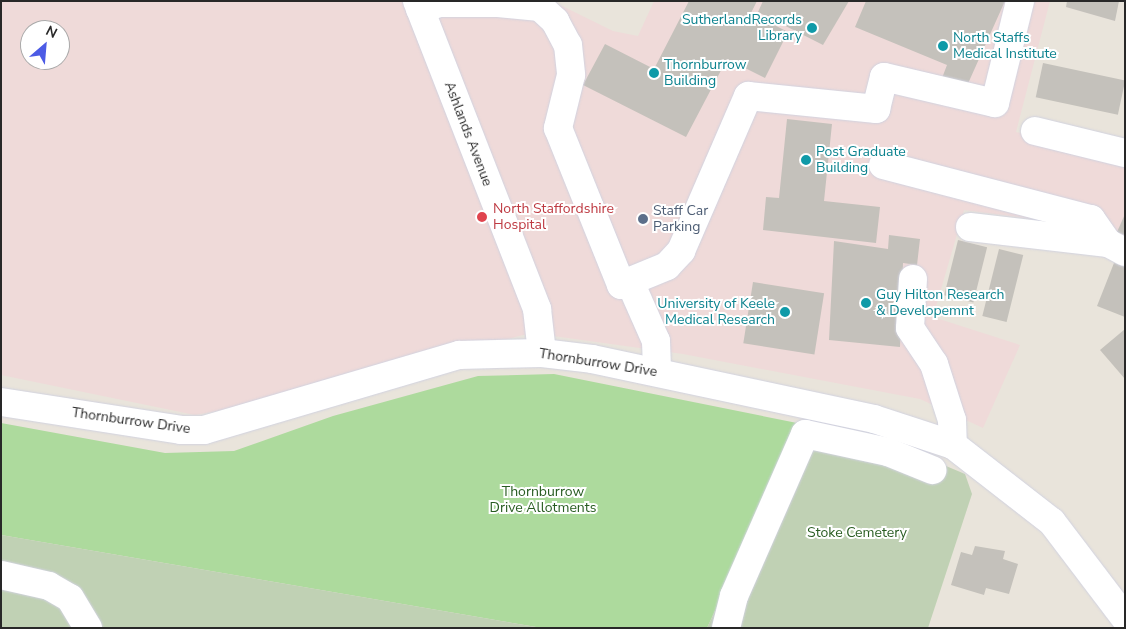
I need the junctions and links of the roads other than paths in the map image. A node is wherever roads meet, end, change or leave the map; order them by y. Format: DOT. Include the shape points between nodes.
graph roads {
  1 [pos="1020,1"];
  2 [pos="418,5"];
  3 [pos="1035,131"];
  4 [pos="1125,153"];
  5 [pos="883,165"];
  6 [pos="970,227"];
  7 [pos="1117,248"];
  8 [pos="914,279"];
  9 [pos="630,282"];
  10 [pos="542,353"];
  11 [pos="657,372"];
  12 [pos="1,402"];
  13 [pos="953,445"];
  14 [pos="932,470"];
  15 [pos="1,575"];
  16 [pos="1125,618"];
  17 [pos="88,628"];
  18 [pos="726,628"];
  1 -- 9 [label="street" via="995,103 884,76 876,109 748,96 681,251 667,266"];
  2 -- 9 [label="street" via="498,3 540,7 555,21 568,45 571,75 558,128 621,285"];
  2 -- 10 [label="street, Ashlands Avenue" via="537,310"];
  3 -- 4 [label="street"];
  5 -- 7 [label="street" via="1091,219"];
  6 -- 7 [label="street"];
  8 -- 13 [label="street" via="910,328 934,364 952,420"];
  9 -- 11 [label="street" via="656,341"];
  10 -- 11 [label="street, Thornburrow Drive"];
  10 -- 12 [label="street, Thornburrow Drive" via="459,355 204,430 181,430"];
  11 -- 13 [label="street, Thornburrow Drive" via="874,419"];
  13 -- 16 [label="street, Thornburrow Drive" via="1052,522"];
  14 -- 18 [label="street" via="888,452 805,434 734,596"];
  15 -- 17 [label="street" via="49,586 70,598"];
}
